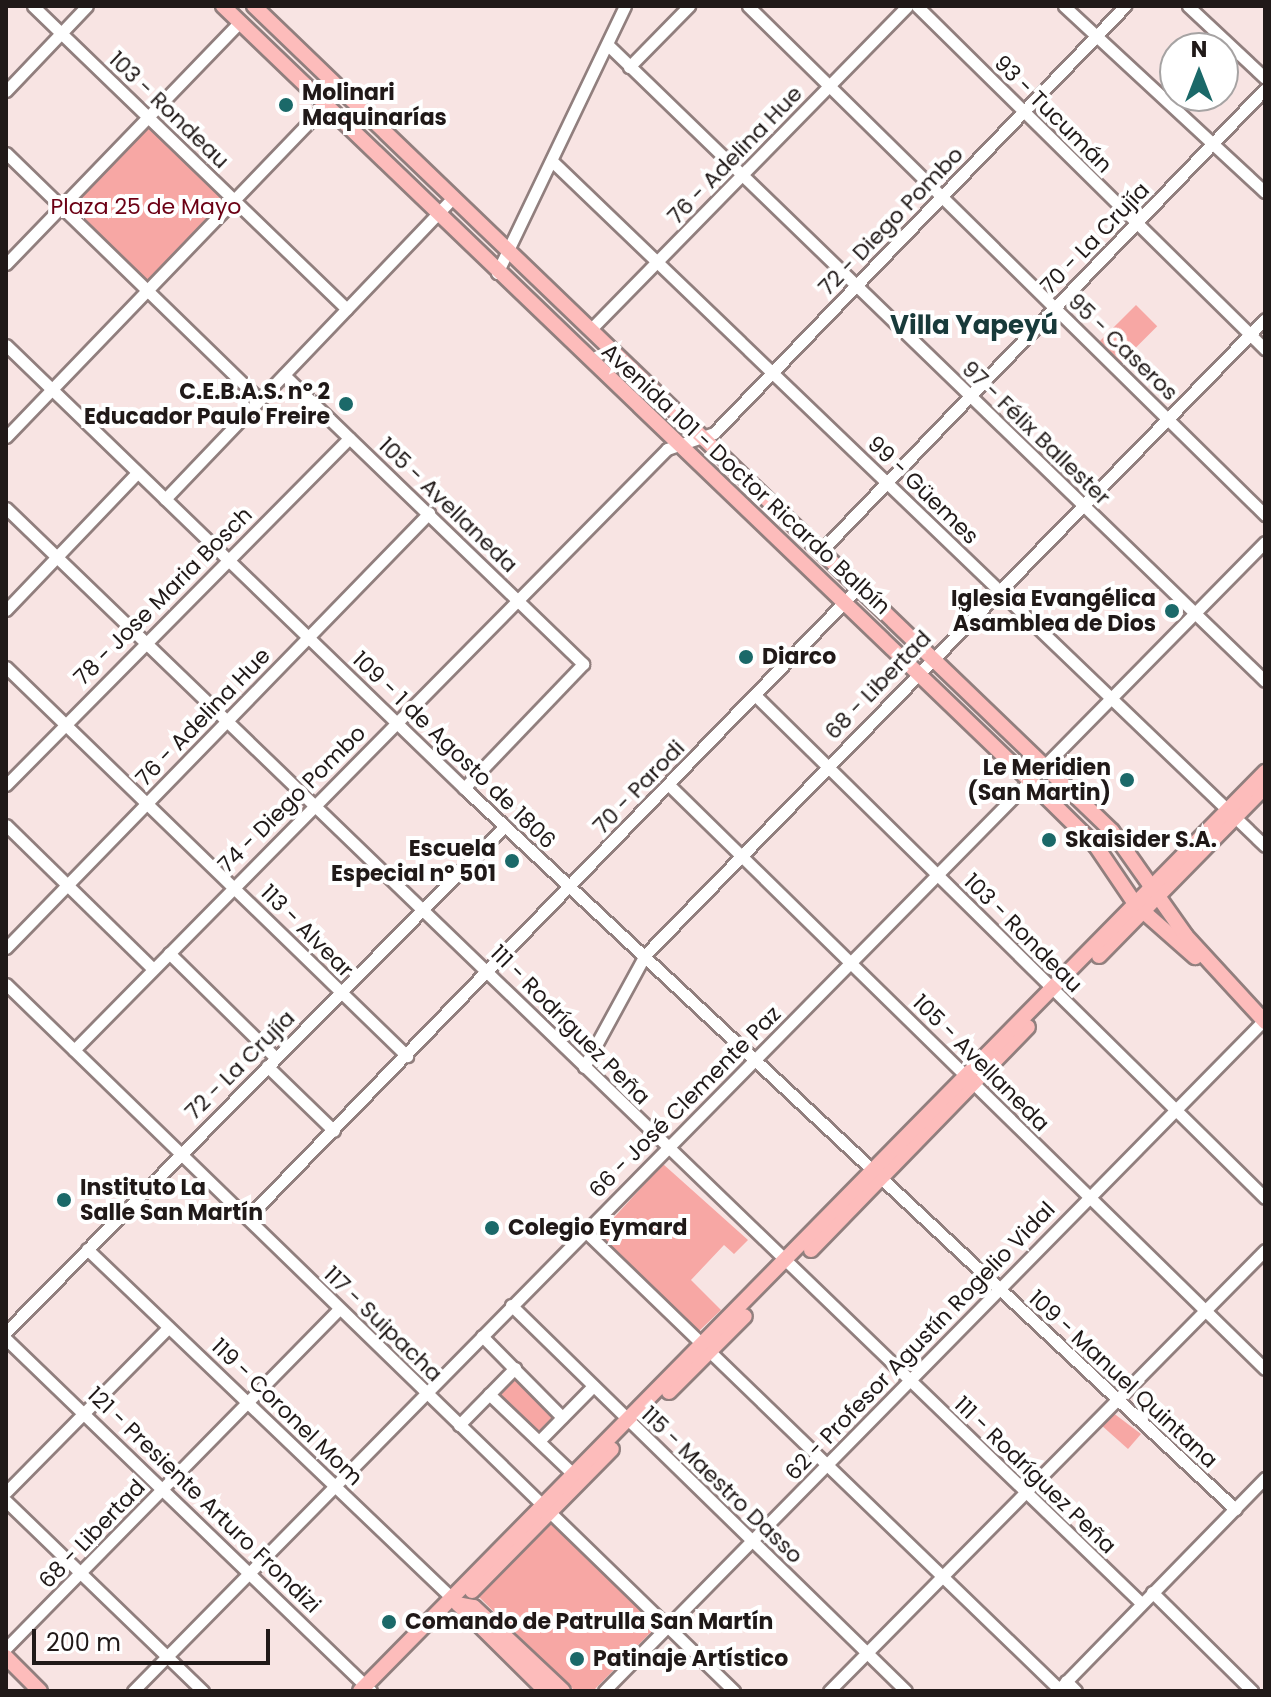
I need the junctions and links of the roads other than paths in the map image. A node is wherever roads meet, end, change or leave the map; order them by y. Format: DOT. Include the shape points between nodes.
graph roads {
  1 [pos="33,6"];
  2 [pos="87,6"];
  3 [pos="223,6"];
  4 [pos="254,6"];
  5 [pos="625,6"];
  6 [pos="689,6"];
  7 [pos="748,6"];
  8 [pos="907,6"];
  9 [pos="917,6"];
  10 [pos="1064,6"];
  11 [pos="1125,6"];
  12 [pos="1188,6"];
  13 [pos="240,22"];
  14 [pos="62,33"];
  15 [pos="1097,37"];
  16 [pos="608,45"];
  17 [pos="629,67"];
  18 [pos="1265,78"];
  19 [pos="831,85"];
  20 [pos="1265,89"];
  21 [pos="6,91"];
  22 [pos="327,104"];
  23 [pos="1024,114"];
  24 [pos="146,118"];
  25 [pos="1213,144"];
  26 [pos="6,153"];
  27 [pos="553,162"];
  28 [pos="742,176"];
  29 [pos="1265,192"];
  30 [pos="942,197"];
  31 [pos="452,199"];
  32 [pos="234,202"];
  33 [pos="60,207"];
  34 [pos="440,214"];
  35 [pos="1135,225"];
  36 [pos="510,253"];
  37 [pos="659,262"];
  38 [pos="6,264"];
  39 [pos="497,273"];
  40 [pos="855,286"];
  41 [pos="146,291"];
  42 [pos="347,309"];
  43 [pos="1054,309"];
  44 [pos="1265,319"];
  45 [pos="590,330"];
  46 [pos="1250,334"];
  47 [pos="6,345"];
  48 [pos="1265,349"];
  49 [pos="773,371"];
  50 [pos="284,375"];
  51 [pos="52,390"];
  52 [pos="969,397"];
  53 [pos="259,399"];
  54 [pos="1167,418"];
  55 [pos="6,437"];
  56 [pos="349,438"];
  57 [pos="703,439"];
  58 [pos="675,444"];
  59 [pos="137,473"];
  60 [pos="886,482"];
  61 [pos="165,499"];
  62 [pos="1081,504"];
  63 [pos="6,508"];
  64 [pos="429,513"];
  65 [pos="1265,515"];
  66 [pos="1265,542"];
  67 [pos="820,552"];
  68 [pos="58,557"];
  69 [pos="227,559"];
  70 [pos="858,588"];
  71 [pos="998,590"];
  72 [pos="519,601"];
  73 [pos="845,603"];
  74 [pos="6,610"];
  75 [pos="1196,615"];
  76 [pos="307,638"];
  77 [pos="144,640"];
  78 [pos="931,658"];
  79 [pos="6,667"];
  80 [pos="918,671"];
  81 [pos="1265,681"];
  82 [pos="755,695"];
  83 [pos="1113,699"];
  84 [pos="226,719"];
  85 [pos="65,723"];
  86 [pos="396,723"];
  87 [pos="1045,766"];
  88 [pos="827,767"];
  89 [pos="1265,772"];
  90 [pos="1030,781"];
  91 [pos="6,785"];
  92 [pos="669,785"];
  93 [pos="1265,787"];
  94 [pos="464,788"];
  95 [pos="148,803"];
  96 [pos="315,804"];
  97 [pos="1232,814"];
  98 [pos="6,825"];
  99 [pos="504,827"];
  100 [pos="1265,846"];
  101 [pos="741,855"];
  102 [pos="938,877"];
  103 [pos="67,885"];
  104 [pos="234,886"];
  105 [pos="571,889"];
  106 [pos="1155,894"];
  107 [pos="422,908"];
  108 [pos="1140,909"];
  109 [pos="6,948"];
  110 [pos="169,953"];
  111 [pos="645,955"];
  112 [pos="852,962"];
  113 [pos="152,968"];
  114 [pos="490,973"];
  115 [pos="6,984"];
  116 [pos="1232,989"];
  117 [pos="339,992"];
  118 [pos="1055,993"];
  119 [pos="1264,1020"];
  120 [pos="74,1050"];
  121 [pos="407,1056"];
  122 [pos="756,1059"];
  123 [pos="271,1061"];
  124 [pos="584,1067"];
  125 [pos="969,1080"];
  126 [pos="1174,1111"];
  127 [pos="334,1131"];
  128 [pos="665,1149"];
  129 [pos="180,1154"];
  130 [pos="877,1175"];
  131 [pos="1088,1197"];
  132 [pos="1265,1198"];
  133 [pos="247,1218"];
  134 [pos="585,1231"];
  135 [pos="87,1249"];
  136 [pos="1265,1250"];
  137 [pos="789,1266"];
  138 [pos="999,1291"];
  139 [pos="511,1305"];
  140 [pos="339,1309"];
  141 [pos="1205,1310"];
  142 [pos="168,1328"];
  143 [pos="6,1332"];
  144 [pos="482,1336"];
  145 [pos="6,1339"];
  146 [pos="705,1350"];
  147 [pos="515,1368"];
  148 [pos="1265,1369"];
  149 [pos="908,1382"];
  150 [pos="593,1386"];
  151 [pos="425,1393"];
  152 [pos="489,1394"];
  153 [pos="1116,1399"];
  154 [pos="248,1404"];
  155 [pos="83,1411"];
  156 [pos="562,1417"];
  157 [pos="630,1424"];
  158 [pos="459,1425"];
  159 [pos="540,1440"];
  160 [pos="825,1466"];
  161 [pos="573,1474"];
  162 [pos="1265,1478"];
  163 [pos="164,1488"];
  164 [pos="334,1488"];
  165 [pos="6,1492"];
  166 [pos="1024,1493"];
  167 [pos="6,1501"];
  168 [pos="546,1508"];
  169 [pos="1235,1509"];
  170 [pos="751,1542"];
  171 [pos="252,1572"];
  172 [pos="82,1573"];
  173 [pos="942,1579"];
  174 [pos="1152,1592"];
  175 [pos="454,1602"];
  176 [pos="1141,1603"];
  177 [pos="666,1627"];
  178 [pos="6,1648"];
  179 [pos="867,1654"];
  180 [pos="168,1656"];
  181 [pos="6,1657"];
  182 [pos="1060,1687"];
  183 [pos="368,1690"];
  184 [pos="40,1691"];
  185 [pos="133,1691"];
  186 [pos="203,1691"];
  187 [pos="546,1691"];
  188 [pos="563,1691"];
  189 [pos="604,1691"];
  190 [pos="734,1691"];
  191 [pos="829,1691"];
  192 [pos="906,1691"];
  193 [pos="1076,1691"];
  194 [pos="1252,1691"];
  1 -- 14 [label="street, 103 - Rondeau"];
  2 -- 14 [label="street"];
  3 -- 13 [label="main road, Avenida 101 - Doctor Ricardo Balbín"];
  4 -- 31 [label="main road, Avenida 101 - Doctor Ricardo Balbín"];
  5 -- 16 [label="street"];
  6 -- 17 [label="street"];
  7 -- 19 [label="street, 95 - Caseros"];
  8 -- 19 [label="street, 76 - Adelina Hue"];
  9 -- 23 [label="street, 93 - Tucumán"];
  10 -- 15 [label="street"];
  11 -- 15 [label="street, 72 - Diego Pombo"];
  12 -- 18 [label="street"];
  13 -- 22 [label="main road, Avenida 101 - Doctor Ricardo Balbín"];
  13 -- 24 [label="street"];
  14 -- 21 [label="street"];
  14 -- 24 [label="street, 103 - Rondeau"];
  15 -- 23 [label="street, 72 - Diego Pombo"];
  15 -- 25 [label="street"];
  16 -- 17 [label="street, 97 - Félix Ballester"];
  16 -- 27 [label="street"];
  17 -- 28 [label="street, 97 - Félix Ballester"];
  19 -- 28 [label="street, 76 - Adelina Hue"];
  19 -- 30 [label="street, 95 - Caseros"];
  20 -- 25 [label="street, 70 - La Crujía"];
  22 -- 32 [label="street"];
  22 -- 34 [label="main road, Avenida 101 - Doctor Ricardo Balbín"];
  23 -- 30 [label="street, 72 - Diego Pombo"];
  23 -- 35 [label="street, 93 - Tucumán"];
  24 -- 32 [label="street, 103 - Rondeau"];
  24 -- 33 [label="street"];
  25 -- 29 [label="street"];
  25 -- 35 [label="street, 70 - La Crujía"];
  26 -- 33 [label="street"];
  27 -- 36 [label="street"];
  27 -- 37 [label="street, 99 - Güemes"];
  28 -- 37 [label="street, 76 - Adelina Hue"];
  28 -- 40 [label="street, 97 - Félix Ballester"];
  30 -- 40 [label="street, 72 - Diego Pombo"];
  30 -- 43 [label="street, 95 - Caseros"];
  31 -- 34 [label="street"];
  31 -- 36 [label="main road, Avenida 101 - Doctor Ricardo Balbín"];
  32 -- 41 [label="street"];
  32 -- 42 [label="street, 103 - Rondeau"];
  33 -- 38 [label="street"];
  33 -- 41 [label="street"];
  34 -- 39 [label="main road, Avenida 101 - Doctor Ricardo Balbín"];
  34 -- 42 [label="street"];
  35 -- 43 [label="street, 70 - La Crujía"];
  35 -- 46 [label="street, 93 - Tucumán"];
  36 -- 39 [label="street"];
  36 -- 45 [label="main road, Avenida 101 - Doctor Ricardo Balbín"];
  37 -- 45 [label="street, 76 - Adelina Hue"];
  37 -- 49 [label="street, 99 - Güemes"];
  39 -- 58 [label="main road, Avenida 101 - Doctor Ricardo Balbín"];
  40 -- 49 [label="street, 72 - Diego Pombo"];
  40 -- 52 [label="street, 97 - Félix Ballester"];
  41 -- 51 [label="street"];
  41 -- 53 [label="street"];
  42 -- 50 [label="street"];
  43 -- 52 [label="street, 70 - La Crujía"];
  43 -- 54 [label="street, 95 - Caseros"];
  44 -- 46 [label="street, 68 - Libertad"];
  45 -- 57 [label="main road, Avenida 101 - Doctor Ricardo Balbín"];
  46 -- 48 [label="street, 93 - Tucumán"];
  46 -- 54 [label="street, 68 - Libertad"];
  47 -- 51 [label="street, 109 - 1 de Agosto de 1806"];
  49 -- 57 [label="street, 72 - Diego Pombo"];
  49 -- 60 [label="street, 99 - Güemes"];
  50 -- 53 [label="street"];
  50 -- 56 [label="street, 105 - Avellaneda"];
  51 -- 55 [label="street"];
  51 -- 59 [label="street, 109 - 1 de Agosto de 1806"];
  52 -- 60 [label="street, 70 - La Crujía"];
  52 -- 62 [label="street, 97 - Félix Ballester"];
  53 -- 61 [label="street"];
  54 -- 62 [label="street, 68 - Libertad"];
  54 -- 65 [label="street, 95 - Caseros"];
  56 -- 64 [label="street, 105 - Avellaneda"];
  56 -- 69 [label="street, 78 - Jose Maria Bosch"];
  57 -- 58 [label="street"];
  57 -- 67 [label="main road, Avenida 101 - Doctor Ricardo Balbín"];
  58 -- 72 [label="street, 74 - Diego Pombo"];
  58 -- 73 [label="main road, Avenida 101 - Doctor Ricardo Balbín"];
  59 -- 61 [label="street, 109 - 1 de Agosto de 1806"];
  59 -- 68 [label="street"];
  60 -- 67 [label="street, 70 - La Crujía"];
  60 -- 71 [label="street, 99 - Güemes"];
  61 -- 69 [label="street, 109 - 1 de Agosto de 1806"];
  62 -- 71 [label="street, 68 - Libertad"];
  62 -- 75 [label="street, 97 - Félix Ballester"];
  63 -- 68 [label="street, 111 - Rodríguez Peña"];
  64 -- 72 [label="street, 105 - Avellaneda"];
  64 -- 76 [label="street, 76 - Adelina Hue"];
  66 -- 75 [label="street, 66 - José Clemente Paz"];
  67 -- 70 [label="main road, Avenida 101 - Doctor Ricardo Balbín"];
  68 -- 74 [label="street"];
  68 -- 77 [label="street, 111 - Rodríguez Peña"];
  69 -- 76 [label="street, 109 - 1 de Agosto de 1806"];
  69 -- 77 [label="street, 78 - Jose Maria Bosch"];
  70 -- 73 [label="street, 70 - Parodi"];
  70 -- 78 [label="main road, Avenida 101 - Doctor Ricardo Balbín"];
  71 -- 78 [label="street, 68 - Libertad"];
  71 -- 83 [label="street, 99 - Güemes"];
  72 -- 86 [label="street, 74 - Diego Pombo"];
  72 -- 94 [label="street, 105 - Avellaneda" via="583,664"];
  73 -- 80 [label="main road, Avenida 101 - Doctor Ricardo Balbín"];
  73 -- 82 [label="street, 70 - Parodi"];
  75 -- 81 [label="street, 97 - Félix Ballester"];
  75 -- 83 [label="street, 66 - José Clemente Paz"];
  76 -- 84 [label="street, 76 - Adelina Hue"];
  76 -- 86 [label="street, 109 - 1 de Agosto de 1806"];
  77 -- 84 [label="street, 111 - Rodríguez Peña"];
  77 -- 85 [label="street, 78 - Jose Maria Bosch"];
  78 -- 80 [label="street, 68 - Libertad"];
  78 -- 87 [label="main road, Avenida 101 - Doctor Ricardo Balbín"];
  79 -- 85 [label="street, 113 - Alvear"];
  80 -- 88 [label="street, 68 - Libertad"];
  80 -- 90 [label="main road, Avenida 101 - Doctor Ricardo Balbín"];
  82 -- 88 [label="street, 103 - Rondeau"];
  82 -- 92 [label="street, 70 - Parodi"];
  83 -- 87 [label="street, 66 - José Clemente Paz"];
  83 -- 97 [label="street, 99 - Güemes"];
  84 -- 95 [label="street, 76 - Adelina Hue"];
  84 -- 96 [label="street, 111 - Rodríguez Peña"];
  85 -- 91 [label="street, 78 - Jose Maria Bosch"];
  85 -- 95 [label="street, 113 - Alvear"];
  86 -- 94 [label="street, 109 - 1 de Agosto de 1806"];
  86 -- 96 [label="street, 74 - Diego Pombo"];
  87 -- 90 [label="street, 66 - José Clemente Paz"];
  87 -- 106 [label="main road, Avenida 101 - Doctor Ricardo Balbín" via="1121,842"];
  88 -- 101 [label="street, 68 - Libertad"];
  88 -- 102 [label="street, 103 - Rondeau"];
  89 -- 97 [label="main road"];
  90 -- 102 [label="street, 66 - José Clemente Paz"];
  90 -- 108 [label="main road, Avenida 101 - Doctor Ricardo Balbín" via="1096,846"];
  92 -- 101 [label="street, 105 - Avellaneda"];
  92 -- 105 [label="street, 70 - Parodi"];
  93 -- 97 [label="main road"];
  94 -- 99 [label="street, 109 - 1 de Agosto de 1806"];
  95 -- 103 [label="street, 76 - Adelina Hue"];
  95 -- 104 [label="street, 113 - Alvear"];
  96 -- 104 [label="street, 74 - Diego Pombo"];
  96 -- 107 [label="street, 111 - Rodríguez Peña"];
  97 -- 100 [label="street, 99 - Güemes"];
  97 -- 106 [label="main road"];
  98 -- 103 [label="street"];
  99 -- 105 [label="street, 109 - 1 de Agosto de 1806"];
  99 -- 107 [label="street, 72 - La Crujía"];
  101 -- 111 [label="street, 68 - Libertad"];
  101 -- 112 [label="street, 105 - Avellaneda"];
  102 -- 112 [label="street, 66 - José Clemente Paz"];
  102 -- 118 [label="street, 103 - Rondeau"];
  103 -- 109 [label="street, 76 - Adelina Hue"];
  103 -- 113 [label="street"];
  104 -- 110 [label="street, 74 - Diego Pombo"];
  104 -- 117 [label="street, 113 - Alvear"];
  105 -- 111 [label="street, 109 - 1 de Agosto de 1806"];
  105 -- 114 [label="street, 70 - Parodi"];
  106 -- 108 [label="main road"];
  106 -- 116 [label="main road, Avenida 101 - Doctor Ricardo Balbín"];
  107 -- 114 [label="street, 111 - Rodríguez Peña"];
  107 -- 117 [label="street, 72 - La Crujía"];
  108 -- 116 [label="main road, Avenida 101 - Doctor Ricardo Balbín"];
  108 -- 118 [label="main road"];
  110 -- 113 [label="street, 74 - Diego Pombo"];
  110 -- 123 [label="street"];
  111 -- 122 [label="street, 109 - 1 de Agosto de 1806"];
  111 -- 124 [label="street, 68 - Libertad"];
  112 -- 122 [label="street, 66 - José Clemente Paz"];
  112 -- 125 [label="street, 105 - Avellaneda"];
  113 -- 120 [label="street, 74 - Diego Pombo"];
  114 -- 121 [label="street, 70 - Parodi"];
  114 -- 124 [label="street, 111 - Rodríguez Peña"];
  115 -- 120 [label="street, 117 - Suipacha"];
  116 -- 119 [label="main road, Avenida 101 - Doctor Ricardo Balbín"];
  117 -- 121 [label="street, 113 - Alvear"];
  117 -- 123 [label="street, 72 - La Crujía"];
  118 -- 125 [label="main road"];
  118 -- 126 [label="street, 103 - Rondeau"];
  119 -- 126 [label="street, 62 - Profesor Agustín Rogelio Vidal"];
  120 -- 129 [label="street, 117 - Suipacha"];
  121 -- 127 [label="street, 70 - Parodi"];
  122 -- 128 [label="street, 66 - José Clemente Paz"];
  122 -- 130 [label="street, 109 - 1 de Agosto de 1806"];
  123 -- 127 [label="street"];
  123 -- 129 [label="street, 72 - La Crujía"];
  124 -- 128 [label="street, 111 - Rodríguez Peña"];
  125 -- 130 [label="main road"];
  125 -- 131 [label="street, 105 - Avellaneda"];
  126 -- 131 [label="street, 62 - Profesor Agustín Rogelio Vidal"];
  126 -- 132 [label="street, 103 - Rondeau"];
  127 -- 133 [label="street, 70 - Parodi"];
  128 -- 134 [label="street, 66 - José Clemente Paz"];
  128 -- 137 [label="street, 111 - Rodríguez Peña"];
  129 -- 133 [label="street, 117 - Suipacha"];
  129 -- 135 [label="street, 72 - La Crujía"];
  130 -- 137 [label="main road"];
  130 -- 138 [label="street, 109 - Manuel Quintana"];
  131 -- 138 [label="street, 62 - Profesor Agustín Rogelio Vidal"];
  131 -- 141 [label="street, 105 - Avellaneda"];
  133 -- 140 [label="street, 117 - Suipacha"];
  134 -- 139 [label="street, 66 - José Clemente Paz"];
  134 -- 146 [label="street"];
  135 -- 142 [label="street, 119 - Coronel Mom"];
  135 -- 143 [label="street, 72 - La Crujía"];
  136 -- 141 [label="street"];
  137 -- 146 [label="main road"];
  137 -- 149 [label="street, 111 - Rodríguez Peña"];
  138 -- 149 [label="street, 62 - Profesor Agustín Rogelio Vidal"];
  138 -- 153 [label="street, 109 - Manuel Quintana"];
  139 -- 144 [label="street, 66 - José Clemente Paz"];
  139 -- 150 [label="street, 115 - Maestro Dasso"];
  140 -- 151 [label="street, 117 - Suipacha"];
  140 -- 154 [label="street, 68 - Libertad"];
  141 -- 148 [label="street, 105 - Avellaneda"];
  141 -- 153 [label="street"];
  142 -- 154 [label="street, 119 - Coronel Mom"];
  142 -- 155 [label="street"];
  144 -- 147 [label="street"];
  144 -- 151 [label="street, 66 - José Clemente Paz"];
  145 -- 155 [label="street, 121 - Presiente Arturo Frondizi"];
  146 -- 157 [label="main road"];
  146 -- 160 [label="street"];
  147 -- 152 [label="street"];
  147 -- 156 [label="street"];
  149 -- 160 [label="street, 62 - Profesor Agustín Rogelio Vidal"];
  149 -- 166 [label="street, 111 - Rodríguez Peña"];
  150 -- 156 [label="street"];
  150 -- 157 [label="street, 115 - Maestro Dasso"];
  151 -- 158 [label="street, 117 - Suipacha"];
  151 -- 164 [label="street, 66 - José Clemente Paz"];
  152 -- 158 [label="street"];
  152 -- 159 [label="street"];
  153 -- 166 [label="street"];
  153 -- 169 [label="street, 109 - Manuel Quintana"];
  154 -- 163 [label="street, 68 - Libertad"];
  154 -- 164 [label="street, 119 - Coronel Mom"];
  155 -- 163 [label="street, 121 - Presiente Arturo Frondizi"];
  155 -- 165 [label="street"];
  156 -- 159 [label="street"];
  157 -- 161 [label="main road"];
  157 -- 168 [label="main road"];
  157 -- 170 [label="street, 115 - Maestro Dasso"];
  158 -- 168 [label="street, 117 - Suipacha"];
  159 -- 161 [label="street"];
  160 -- 170 [label="street, 62 - Profesor Agustín Rogelio Vidal"];
  160 -- 173 [label="street"];
  161 -- 168 [label="main road"];
  162 -- 169 [label="street"];
  163 -- 171 [label="street, 121 - Presiente Arturo Frondizi"];
  163 -- 172 [label="street, 68 - Libertad"];
  164 -- 171 [label="street, 66 - José Clemente Paz"];
  164 -- 175 [label="street, 119 - Coronel Mom"];
  166 -- 173 [label="street"];
  166 -- 176 [label="street, 111 - Rodríguez Peña"];
  167 -- 172 [label="street"];
  168 -- 175 [label="main road"];
  168 -- 177 [label="street, 117 - Suipacha"];
  169 -- 174 [label="street"];
  170 -- 177 [label="street, 62 - Profesor Agustín Rogelio Vidal"];
  170 -- 179 [label="street, 115 - Maestro Dasso"];
  171 -- 180 [label="street, 66 - José Clemente Paz"];
  171 -- 183 [label="street, 121 - Presiente Arturo Frondizi"];
  172 -- 178 [label="street, 68 - Libertad"];
  172 -- 180 [label="street"];
  173 -- 179 [label="street"];
  173 -- 182 [label="street"];
  174 -- 176 [label="street"];
  174 -- 194 [label="street"];
  175 -- 183 [label="main road"];
  175 -- 187 [label="main road, 119 - Coronel Mom"];
  175 -- 188 [label="main road, 119 - Coronel Mom" via="474,1607"];
  176 -- 182 [label="street"];
  177 -- 189 [label="street, 62 - Profesor Agustín Rogelio Vidal"];
  177 -- 190 [label="street, 117 - Suipacha"];
  179 -- 191 [label="street"];
  179 -- 192 [label="street, 115 - Maestro Dasso"];
  180 -- 185 [label="street, 66 - José Clemente Paz"];
  180 -- 186 [label="street"];
  181 -- 184 [label="main road"];
  182 -- 193 [label="street"];
}
